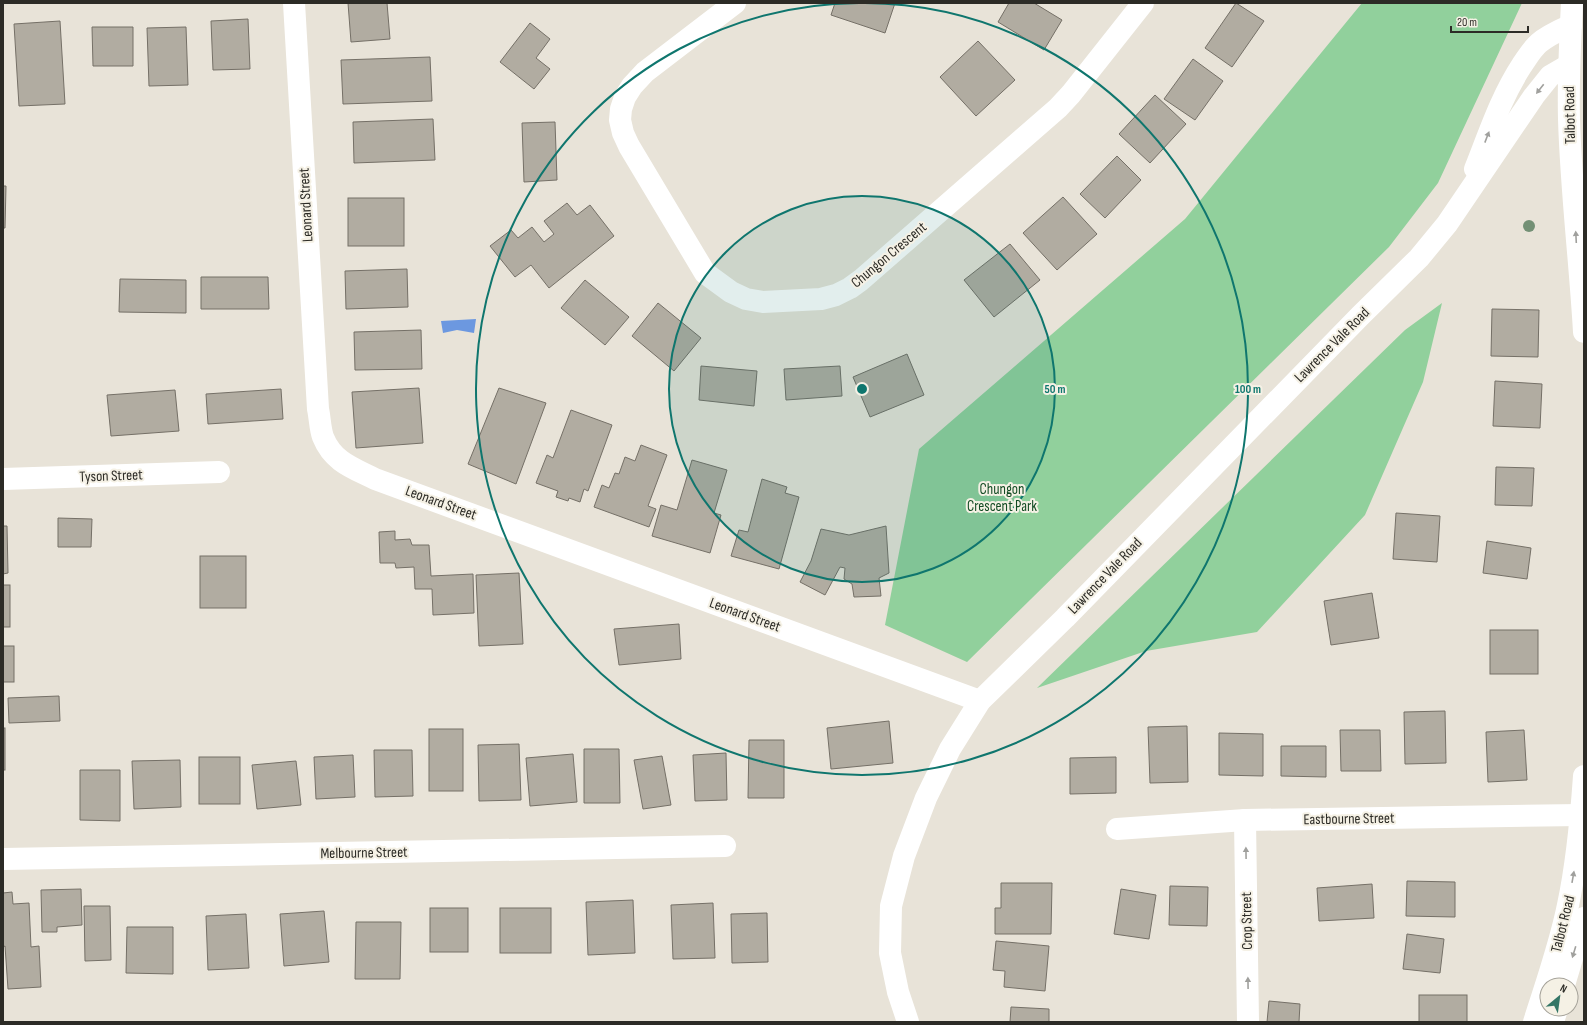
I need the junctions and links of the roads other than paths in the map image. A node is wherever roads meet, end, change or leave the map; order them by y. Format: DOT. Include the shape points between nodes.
graph roads {
  1 [pos="294,3"];
  2 [pos="734,3"];
  3 [pos="1143,3"];
  4 [pos="1572,3"];
  5 [pos="1578,24"];
  6 [pos="1577,63"];
  7 [pos="1463,200"];
  8 [pos="1584,332"];
  9 [pos="219,472"];
  10 [pos="3,479"];
  11 [pos="980,701"];
  12 [pos="1584,776"];
  13 [pos="1581,815"];
  14 [pos="1245,820"];
  15 [pos="1117,829"];
  16 [pos="725,846"];
  17 [pos="3,860"];
  18 [pos="1584,918"];
  19 [pos="1566,977"];
  20 [pos="908,1022"];
  21 [pos="1248,1022"];
  22 [pos="1534,1022"];
  1 -- 11 [label="street, Leonard Street" via="318,409 322,436 332,455 350,468 375,479"];
  2 -- 3 [label="street, Chungon Crescent" via="645,72 625,97 620,120 629,146 705,273 717,284 746,299 779,302 821,299 836,295 861,280 1058,108"];
  4 -- 5 [label="street, Talbot Road"];
  5 -- 6 [label="street, Talbot Road"];
  7 -- 5 [label="street, Lawrence Vale Road, one-way" via="1494,119 1518,71 1539,43"];
  6 -- 7 [label="street, Lawrence Vale Road, one-way" via="1550,76"];
  8 -- 6 [label="street, Talbot Road, one-way" via="1570,127"];
  7 -- 11 [label="street, Lawrence Vale Road" via="1419,258"];
  9 -- 10 [label="street, Tyson Street"];
  11 -- 20 [label="street, Lawrence Vale Road" via="950,749 926,798 904,856 892,906 890,953 898,992"];
  12 -- 13 [label="street, Talbot Road"];
  13 -- 14 [label="street, Eastbourne Street"];
  22 -- 13 [label="street, Talbot Road, one-way" via="1553,965 1568,906"];
  14 -- 15 [label="street, Eastbourne Street"];
  21 -- 14 [label="street, Crop Street, one-way"];
  16 -- 17 [label="street, Melbourne Street"];
  18 -- 19 [label="street, Talbot Road, one-way"];
}
